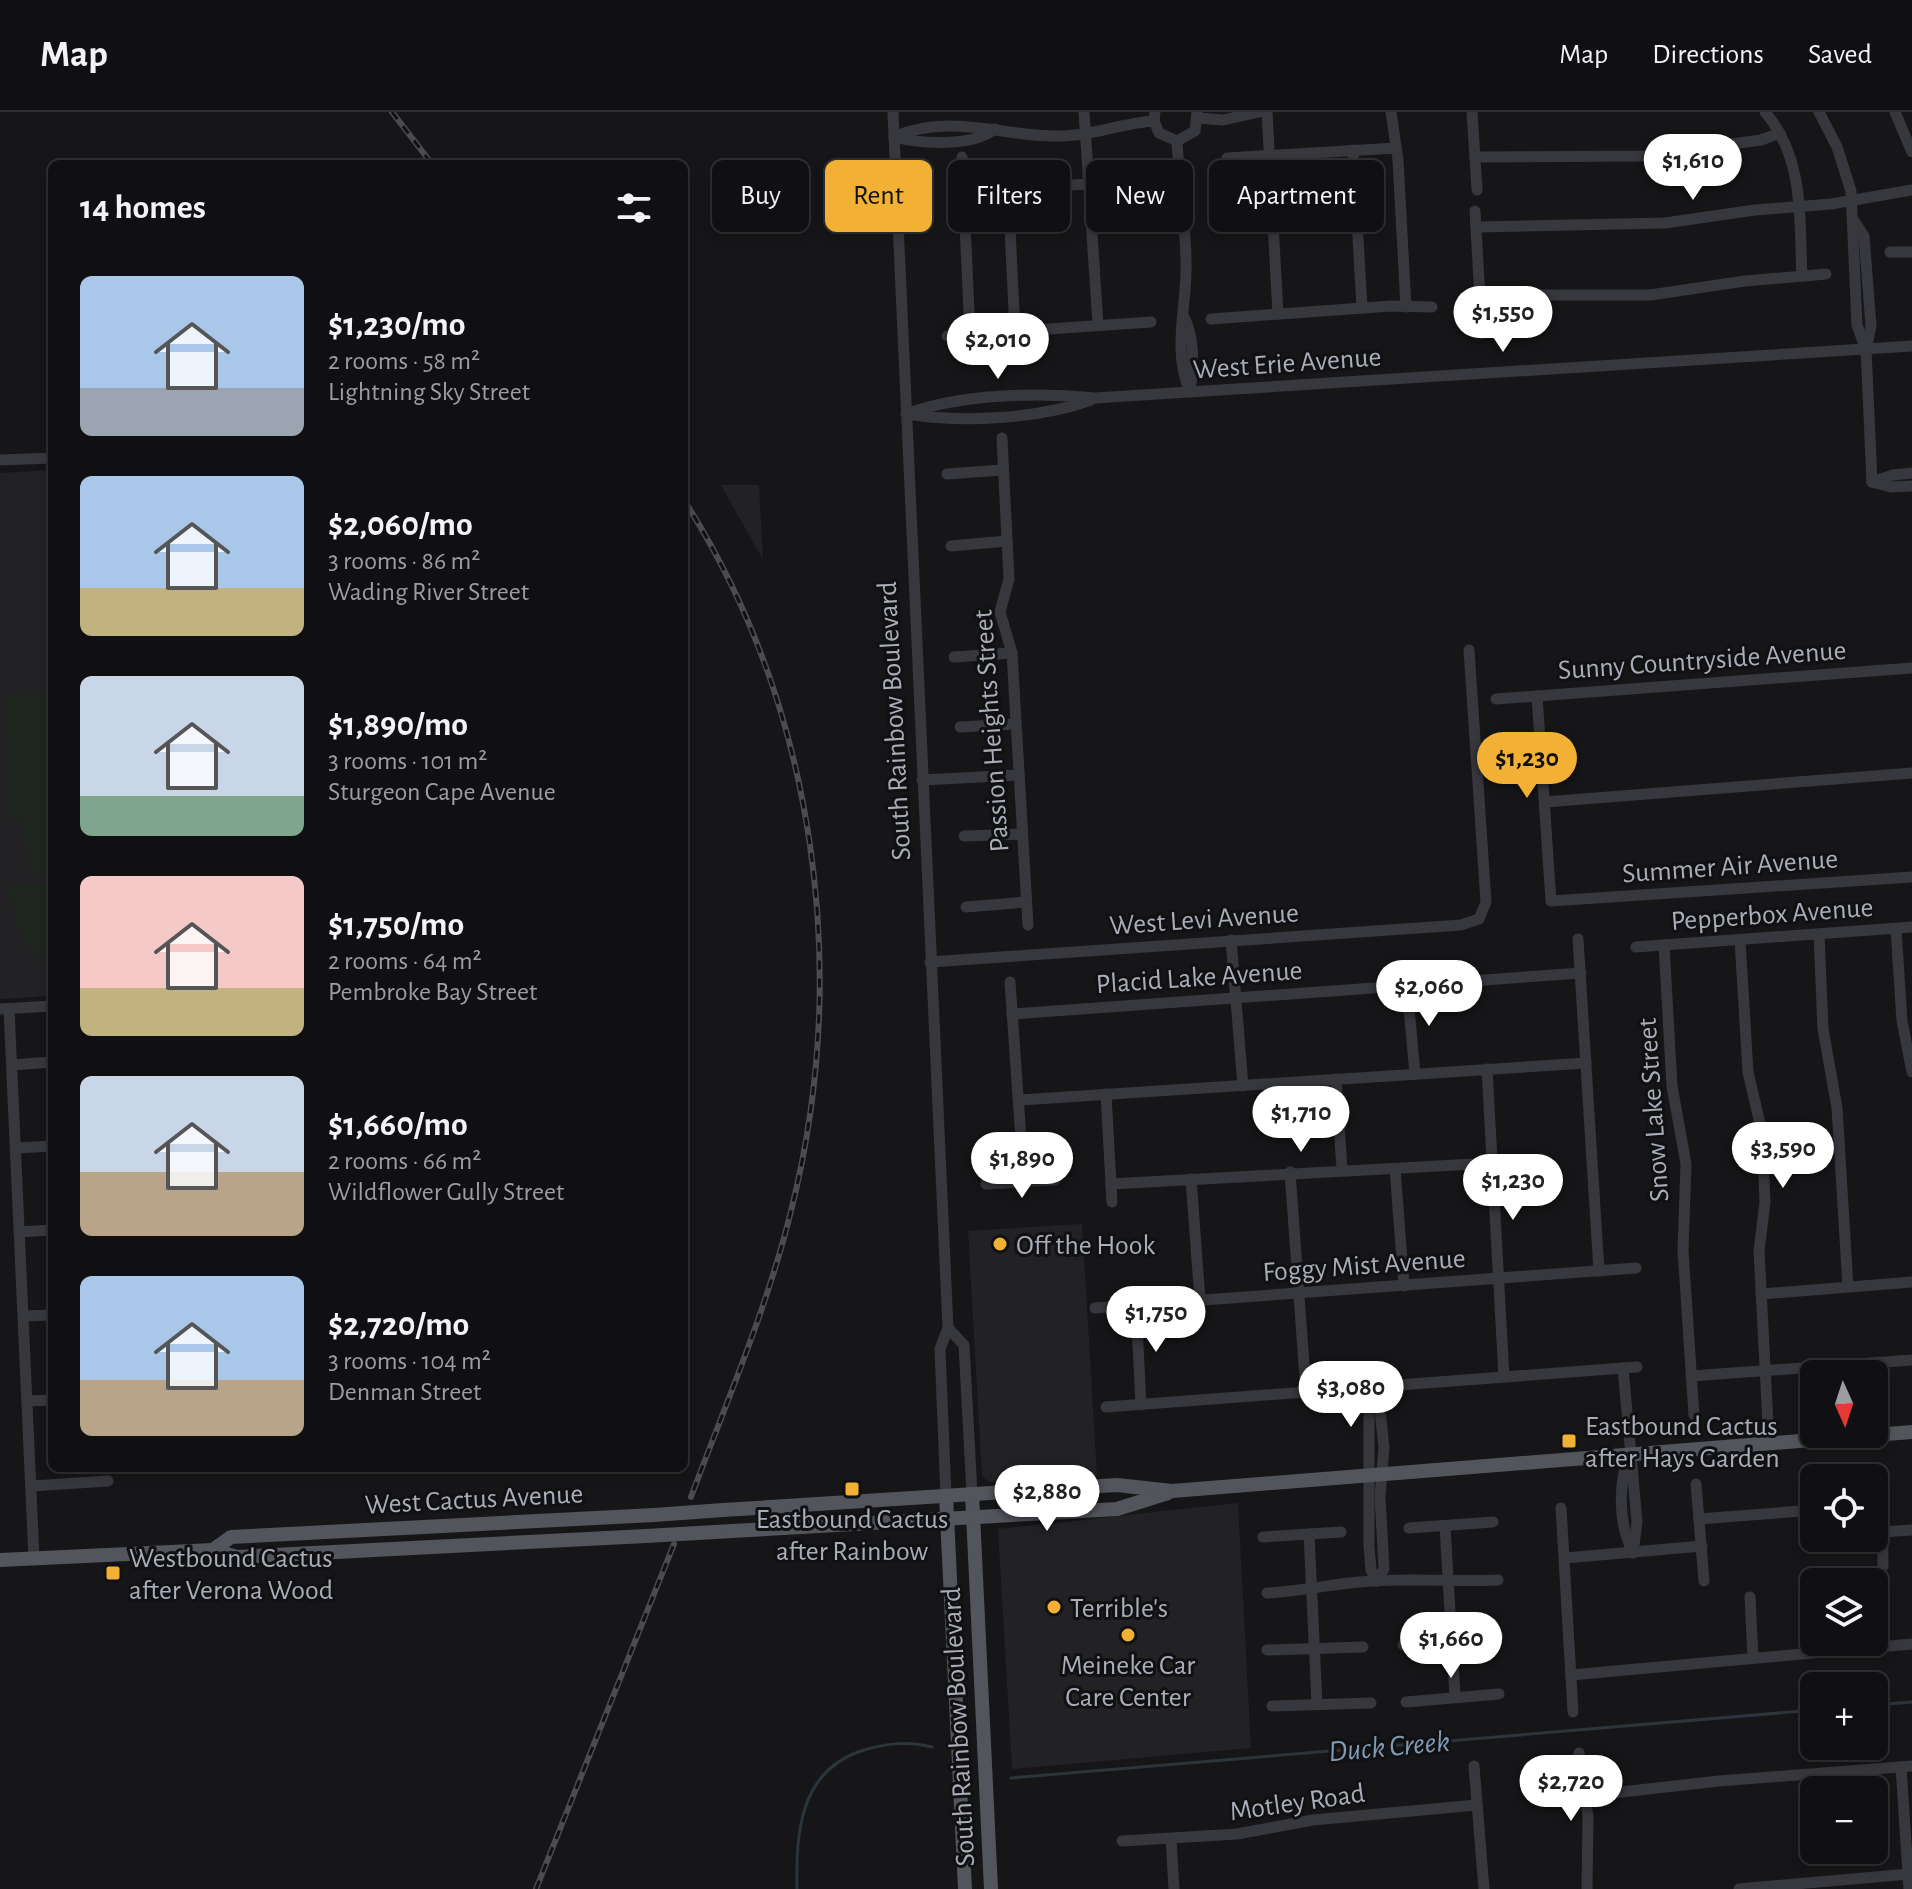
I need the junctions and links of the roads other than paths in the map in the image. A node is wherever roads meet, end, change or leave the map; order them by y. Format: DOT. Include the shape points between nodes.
graph roads {
  1 [pos="893,112"];
  2 [pos="1084,112"];
  3 [pos="1259,112"];
  4 [pos="1267,112"];
  5 [pos="1391,112"];
  6 [pos="1472,112"];
  7 [pos="1765,112"];
  8 [pos="1819,112"];
  9 [pos="1895,112"];
  10 [pos="1198,115"];
  11 [pos="1155,116"];
  12 [pos="1780,133"];
  13 [pos="1086,134"];
  14 [pos="894,137"];
  15 [pos="1177,141"];
  16 [pos="1396,148"];
  17 [pos="1353,150"];
  18 [pos="1912,152"];
  19 [pos="1269,155"];
  20 [pos="962,157"];
  21 [pos="1475,157"];
  22 [pos="1227,158"];
  23 [pos="962,160"];
  24 [pos="1089,160"];
  25 [pos="1477,190"];
  26 [pos="1912,190"];
  27 [pos="1852,200"];
  28 [pos="1799,207"];
  29 [pos="1475,211"];
  30 [pos="1476,227"];
  31 [pos="966,232"];
  32 [pos="1010,232"];
  33 [pos="1093,232"];
  34 [pos="1890,252"];
  35 [pos="1912,252"];
  36 [pos="1826,274"];
  37 [pos="1802,276"];
  38 [pos="1479,295"];
  39 [pos="1406,307"];
  40 [pos="1432,307"];
  41 [pos="1362,308"];
  42 [pos="1278,314"];
  43 [pos="1211,319"];
  44 [pos="1151,322"];
  45 [pos="1098,325"];
  46 [pos="1015,331"];
  47 [pos="970,334"];
  48 [pos="1482,334"];
  49 [pos="947,336"];
  50 [pos="1912,346"];
  51 [pos="1866,349"];
  52 [pos="1190,392"];
  53 [pos="906,414"];
  54 [pos="1002,438"];
  55 [pos="48,458"];
  56 [pos="0,460"];
  57 [pos="1002,470"];
  58 [pos="1912,473"];
  59 [pos="947,474"];
  60 [pos="1872,482"];
  61 [pos="1912,486"];
  62 [pos="1007,541"];
  63 [pos="951,546"];
  64 [pos="1469,650"];
  65 [pos="1012,653"];
  66 [pos="954,657"];
  67 [pos="1912,668"];
  68 [pos="1537,696"];
  69 [pos="1496,699"];
  70 [pos="1016,724"];
  71 [pos="960,727"];
  72 [pos="1912,773"];
  73 [pos="1019,775"];
  74 [pos="922,780"];
  75 [pos="1545,802"];
  76 [pos="1022,834"];
  77 [pos="964,836"];
  78 [pos="1912,877"];
  79 [pos="1026,902"];
  80 [pos="966,907"];
  81 [pos="1028,925"];
  82 [pos="1912,927"];
  83 [pos="1896,929"];
  84 [pos="1819,934"];
  85 [pos="1578,939"];
  86 [pos="1231,940"];
  87 [pos="1740,940"];
  88 [pos="1664,945"];
  89 [pos="1636,947"];
  90 [pos="930,962"];
  91 [pos="1581,973"];
  92 [pos="1010,982"];
  93 [pos="1407,986"];
  94 [pos="1235,998"];
  95 [pos="48,1006"];
  96 [pos="5,1009"];
  97 [pos="1012,1014"];
  98 [pos="48,1062"];
  99 [pos="1586,1063"];
  100 [pos="12,1065"];
  101 [pos="1487,1069"];
  102 [pos="1912,1072"];
  103 [pos="1415,1074"];
  104 [pos="1336,1079"];
  105 [pos="1243,1086"];
  106 [pos="1106,1094"];
  107 [pos="1020,1100"];
  108 [pos="48,1146"];
  109 [pos="16,1148"];
  110 [pos="1492,1163"];
  111 [pos="1342,1169"];
  112 [pos="1395,1169"];
  113 [pos="1290,1172"];
  114 [pos="1191,1179"];
  115 [pos="1055,1180"];
  116 [pos="1024,1182"];
  117 [pos="986,1184"];
  118 [pos="1111,1184"];
  119 [pos="1112,1202"];
  120 [pos="48,1230"];
  121 [pos="19,1232"];
  122 [pos="1636,1268"];
  123 [pos="1599,1271"];
  124 [pos="1499,1278"];
  125 [pos="1912,1282"];
  126 [pos="1404,1286"];
  127 [pos="1848,1287"];
  128 [pos="1298,1293"];
  129 [pos="1761,1294"];
  130 [pos="1200,1300"];
  131 [pos="1136,1305"];
  132 [pos="1095,1308"];
  133 [pos="48,1315"];
  134 [pos="24,1316"];
  135 [pos="948,1328"];
  136 [pos="1912,1360"];
  137 [pos="1637,1367"];
  138 [pos="1623,1368"];
  139 [pos="1766,1371"];
  140 [pos="1691,1376"];
  141 [pos="1504,1377"];
  142 [pos="1369,1387"];
  143 [pos="1306,1392"];
  144 [pos="48,1400"];
  145 [pos="27,1401"];
  146 [pos="1141,1405"];
  147 [pos="1106,1407"];
  148 [pos="1694,1415"];
  149 [pos="1912,1432"];
  150 [pos="1769,1443"];
  151 [pos="1629,1454"];
  152 [pos="1376,1472"];
  153 [pos="108,1481"];
  154 [pos="1696,1484"];
  155 [pos="32,1486"];
  156 [pos="1172,1491"];
  157 [pos="972,1494"];
  158 [pos="946,1496"];
  159 [pos="1561,1508"];
  160 [pos="1800,1511"];
  161 [pos="973,1519"];
  162 [pos="1699,1519"];
  163 [pos="948,1521"];
  164 [pos="1493,1522"];
  165 [pos="1445,1526"];
  166 [pos="1409,1528"];
  167 [pos="1912,1530"];
  168 [pos="1341,1532"];
  169 [pos="1888,1532"];
  170 [pos="1309,1534"];
  171 [pos="1263,1537"];
  172 [pos="1702,1546"];
  173 [pos="213,1550"];
  174 [pos="1883,1552"];
  175 [pos="1633,1553"];
  176 [pos="34,1558"];
  177 [pos="1565,1558"];
  178 [pos="0,1560"];
  179 [pos="1883,1566"];
  180 [pos="1448,1580"];
  181 [pos="1498,1580"];
  182 [pos="1377,1581"];
  183 [pos="1704,1581"];
  184 [pos="1311,1587"];
  185 [pos="1267,1593"];
  186 [pos="1750,1597"];
  187 [pos="1498,1636"];
  188 [pos="1452,1640"];
  189 [pos="1912,1644"];
  190 [pos="1403,1645"];
  191 [pos="1888,1645"];
  192 [pos="1363,1647"];
  193 [pos="1314,1648"];
  194 [pos="1267,1650"];
  195 [pos="1800,1652"];
  196 [pos="1753,1658"];
  197 [pos="1571,1675"];
  198 [pos="1499,1694"];
  199 [pos="1455,1697"];
  200 [pos="1406,1702"];
  201 [pos="1371,1703"];
  202 [pos="1317,1704"];
  203 [pos="1272,1706"];
  204 [pos="1573,1712"];
  205 [pos="1579,1753"];
  206 [pos="1474,1766"];
  207 [pos="1907,1767"];
  208 [pos="1586,1796"];
  209 [pos="1477,1805"];
  210 [pos="1171,1839"];
  211 [pos="1122,1841"];
  212 [pos="1909,1874"];
  213 [pos="1796,1886"];
  214 [pos="965,1889"];
  215 [pos="991,1889"];
  216 [pos="1174,1889"];
  217 [pos="1484,1889"];
  218 [pos="1587,1889"];
  219 [pos="1739,1889"];
  220 [pos="1909,1889"];
  1 -- 14 [label="street, South Rainbow Boulevard"];
  2 -- 13 [label="street"];
  3 -- 10 [label="street" via="1223,120"];
  4 -- 19 [label="street"];
  5 -- 16 [label="street"];
  6 -- 21 [label="street"];
  7 -- 12 [label="street"];
  8 -- 27 [label="street" via="1837,147"];
  9 -- 18 [label="street"];
  10 -- 15 [label="street" via="1195,131"];
  11 -- 13 [label="street"];
  11 -- 15 [label="street" via="1159,133"];
  12 -- 21 [label="street" via="1644,156"];
  12 -- 28 [label="street" via="1793,163"];
  13 -- 14 [label="street" via="1060,136 980,124 912,128"];
  13 -- 24 [label="street"];
  14 -- 53 [label="street, South Rainbow Boulevard"];
  15 -- 52 [label="street" via="1186,258 1184,317 1193,369"];
  16 -- 17 [label="street"];
  16 -- 39 [label="street"];
  17 -- 19 [label="street"];
  17 -- 41 [label="street"];
  19 -- 22 [label="street"];
  19 -- 42 [label="street"];
  20 -- 23 [label="street"];
  21 -- 25 [label="street"];
  26 -- 27 [label="street"];
  27 -- 28 [label="street"];
  27 -- 51 [label="street" via="1857,325"];
  28 -- 30 [label="street" via="1654,224"];
  28 -- 37 [label="street"];
  29 -- 30 [label="street"];
  30 -- 38 [label="street"];
  31 -- 47 [label="street"];
  32 -- 46 [label="street"];
  33 -- 45 [label="street"];
  34 -- 35 [label="street"];
  36 -- 37 [label="street"];
  37 -- 38 [label="street" via="1650,295"];
  38 -- 48 [label="street"];
  39 -- 40 [label="street"];
  39 -- 41 [label="street"];
  41 -- 42 [label="street"];
  42 -- 43 [label="street"];
  44 -- 45 [label="street"];
  45 -- 46 [label="street"];
  46 -- 47 [label="street"];
  47 -- 49 [label="street"];
  50 -- 51 [label="street, West Erie Avenue"];
  51 -- 52 [label="street, West Erie Avenue"];
  51 -- 60 [label="street"];
  52 -- 53 [label="street, West Erie Avenue" via="935,403"];
  53 -- 74 [label="street, South Rainbow Boulevard"];
  54 -- 57 [label="street, Passion Heights Street"];
  55 -- 56 [label="street"];
  57 -- 59 [label="street"];
  57 -- 62 [label="street, Passion Heights Street"];
  58 -- 60 [label="street"];
  60 -- 61 [label="street"];
  62 -- 63 [label="street"];
  62 -- 65 [label="street, Passion Heights Street" via="1009,579 1000,612"];
  64 -- 86 [label="street, West Levi Avenue" via="1486,902 1479,919 1461,925"];
  65 -- 66 [label="street"];
  65 -- 70 [label="street, Passion Heights Street"];
  67 -- 68 [label="street, Sunny Countryside Avenue"];
  68 -- 69 [label="street, Sunny Countryside Avenue"];
  68 -- 75 [label="street"];
  70 -- 71 [label="street"];
  70 -- 73 [label="street, Passion Heights Street"];
  72 -- 75 [label="street"];
  73 -- 74 [label="street"];
  73 -- 76 [label="street, Passion Heights Street"];
  74 -- 90 [label="street, South Rainbow Boulevard"];
  75 -- 78 [label="street, Summer Air Avenue" via="1551,901"];
  76 -- 77 [label="street"];
  76 -- 79 [label="street, Passion Heights Street"];
  79 -- 80 [label="street"];
  79 -- 81 [label="street, Passion Heights Street"];
  82 -- 83 [label="street, Pepperbox Avenue"];
  83 -- 84 [label="street, Pepperbox Avenue"];
  83 -- 102 [label="street" via="1902,1021"];
  84 -- 87 [label="street, Pepperbox Avenue"];
  84 -- 127 [label="street"];
  85 -- 91 [label="street"];
  86 -- 90 [label="street, West Levi Avenue"];
  86 -- 94 [label="street"];
  87 -- 88 [label="street, Pepperbox Avenue"];
  87 -- 129 [label="street" via="1748,1072 1763,1147"];
  88 -- 89 [label="street, Pepperbox Avenue"];
  88 -- 140 [label="street, Snow Lake Street" via="1672,1086 1686,1164 1682,1233"];
  90 -- 135 [label="street, South Rainbow Boulevard"];
  91 -- 93 [label="street, Placid Lake Avenue"];
  91 -- 99 [label="street"];
  92 -- 97 [label="street"];
  93 -- 94 [label="street, Placid Lake Avenue"];
  93 -- 103 [label="street"];
  94 -- 97 [label="street, Placid Lake Avenue"];
  94 -- 105 [label="street"];
  95 -- 96 [label="street"];
  96 -- 100 [label="street"];
  97 -- 107 [label="street"];
  98 -- 100 [label="street"];
  99 -- 101 [label="street"];
  99 -- 123 [label="street"];
  100 -- 109 [label="street"];
  101 -- 103 [label="street"];
  101 -- 110 [label="street"];
  103 -- 104 [label="street"];
  104 -- 105 [label="street"];
  104 -- 111 [label="street"];
  105 -- 106 [label="street"];
  106 -- 107 [label="street"];
  106 -- 118 [label="street"];
  107 -- 116 [label="street"];
  108 -- 109 [label="street"];
  109 -- 121 [label="street"];
  110 -- 112 [label="street"];
  110 -- 124 [label="street"];
  111 -- 112 [label="street"];
  111 -- 113 [label="street"];
  112 -- 126 [label="street"];
  113 -- 114 [label="street"];
  113 -- 128 [label="street"];
  114 -- 118 [label="street"];
  114 -- 130 [label="street"];
  115 -- 116 [label="street"];
  116 -- 117 [label="street"];
  118 -- 119 [label="street"];
  120 -- 121 [label="street"];
  121 -- 134 [label="street"];
  122 -- 123 [label="street, Foggy Mist Avenue"];
  123 -- 124 [label="street, Foggy Mist Avenue"];
  124 -- 126 [label="street, Foggy Mist Avenue"];
  124 -- 141 [label="street"];
  125 -- 127 [label="street"];
  126 -- 128 [label="street, Foggy Mist Avenue"];
  127 -- 129 [label="street"];
  128 -- 130 [label="street, Foggy Mist Avenue"];
  128 -- 143 [label="street"];
  129 -- 139 [label="street"];
  130 -- 131 [label="street, Foggy Mist Avenue"];
  131 -- 132 [label="street, Foggy Mist Avenue"];
  131 -- 146 [label="street"];
  133 -- 134 [label="street"];
  134 -- 145 [label="street"];
  135 -- 157 [label="street, South Rainbow Boulevard" via="964,1345"];
  135 -- 158 [label="street, South Rainbow Boulevard" via="940,1349"];
  136 -- 139 [label="street"];
  137 -- 138 [label="street"];
  138 -- 141 [label="street"];
  138 -- 151 [label="street"];
  139 -- 140 [label="street"];
  139 -- 150 [label="street"];
  140 -- 148 [label="street, Snow Lake Street"];
  141 -- 142 [label="street"];
  142 -- 143 [label="street"];
  142 -- 152 [label="street"];
  143 -- 146 [label="street"];
  144 -- 145 [label="street"];
  145 -- 155 [label="street"];
  146 -- 147 [label="street"];
  149 -- 150 [label="main road, West Cactus Avenue"];
  150 -- 151 [label="main road, West Cactus Avenue"];
  151 -- 152 [label="main road, West Cactus Avenue"];
  151 -- 175 [label="street" via="1621,1480 1624,1534"];
  152 -- 156 [label="main road, West Cactus Avenue"];
  152 -- 182 [label="street" via="1369,1546"];
  153 -- 155 [label="street"];
  154 -- 162 [label="street"];
  155 -- 176 [label="street"];
  156 -- 157 [label="main road, West Cactus Avenue" via="1117,1485"];
  156 -- 161 [label="main road, West Cactus Avenue" via="1124,1509"];
  157 -- 158 [label="main road, West Cactus Avenue"];
  157 -- 161 [label="main road, South Rainbow Boulevard"];
  158 -- 163 [label="main road, South Rainbow Boulevard"];
  158 -- 173 [label="main road, West Cactus Avenue, bridge" via="231,1537"];
  159 -- 177 [label="street"];
  160 -- 162 [label="street"];
  161 -- 163 [label="main road, West Cactus Avenue"];
  161 -- 215 [label="main road, South Rainbow Boulevard"];
  162 -- 172 [label="street"];
  163 -- 173 [label="main road, West Cactus Avenue, bridge" via="237,1557"];
  163 -- 214 [label="main road, South Rainbow Boulevard"];
  164 -- 165 [label="street"];
  165 -- 166 [label="street"];
  165 -- 180 [label="street"];
  167 -- 169 [label="street"];
  168 -- 170 [label="street"];
  170 -- 171 [label="street"];
  170 -- 184 [label="street"];
  172 -- 175 [label="street"];
  172 -- 183 [label="street"];
  173 -- 176 [label="main road, West Cactus Avenue"];
  174 -- 179 [label="street"];
  175 -- 177 [label="street"];
  176 -- 178 [label="main road, West Cactus Avenue"];
  177 -- 197 [label="street"];
  180 -- 181 [label="street"];
  180 -- 182 [label="street"];
  180 -- 188 [label="street"];
  182 -- 184 [label="street"];
  184 -- 185 [label="street"];
  184 -- 193 [label="street"];
  186 -- 196 [label="street"];
  187 -- 188 [label="street"];
  188 -- 190 [label="street"];
  188 -- 199 [label="street"];
  189 -- 191 [label="street"];
  192 -- 193 [label="street"];
  193 -- 194 [label="street"];
  193 -- 202 [label="street"];
  195 -- 196 [label="street"];
  196 -- 197 [label="street"];
  197 -- 204 [label="street"];
  198 -- 199 [label="street"];
  199 -- 200 [label="street"];
  201 -- 202 [label="street"];
  202 -- 203 [label="street"];
  205 -- 208 [label="street"];
  206 -- 209 [label="street"];
  207 -- 208 [label="street"];
  207 -- 212 [label="street"];
  208 -- 218 [label="street"];
  209 -- 210 [label="street, Motley Road"];
  209 -- 217 [label="street"];
  210 -- 211 [label="street, Motley Road"];
  210 -- 216 [label="street"];
  212 -- 213 [label="street"];
  212 -- 220 [label="street"];
  213 -- 219 [label="street"];
}
